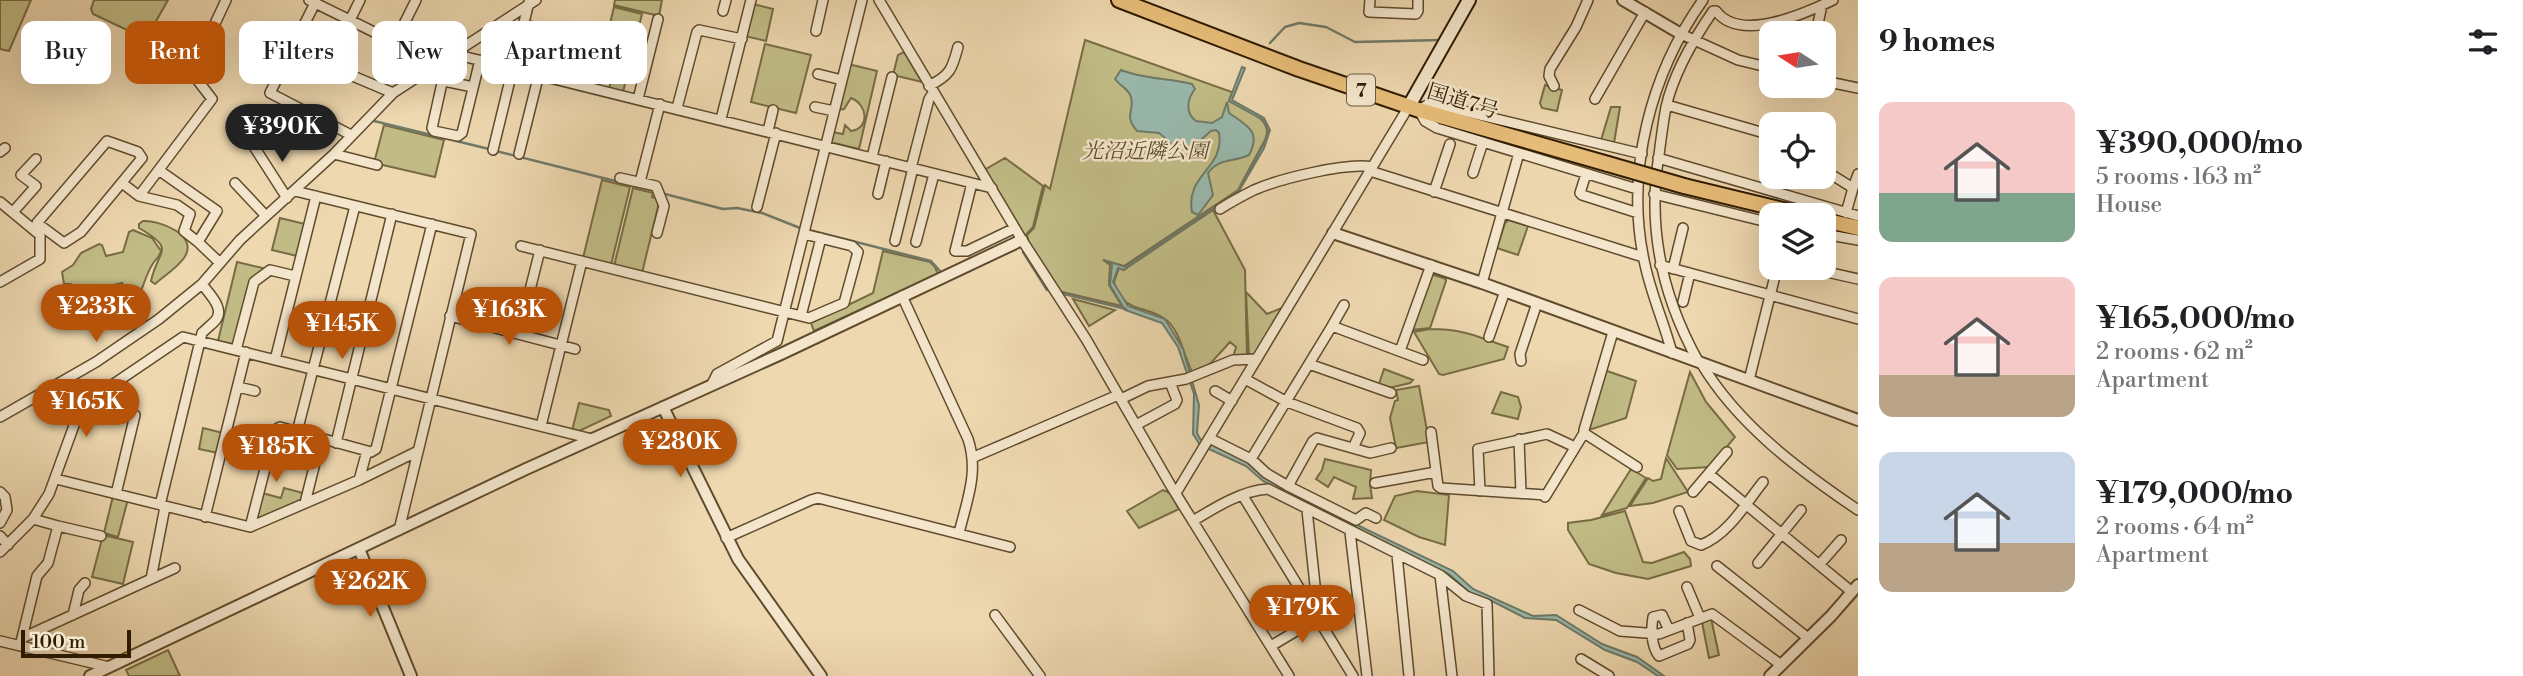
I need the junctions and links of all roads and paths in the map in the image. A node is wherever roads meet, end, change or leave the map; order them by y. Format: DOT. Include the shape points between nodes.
graph roads {
  1 [pos="226,0"];
  2 [pos="360,0"];
  3 [pos="416,0"];
  4 [pos="726,0"];
  5 [pos="751,0"];
  6 [pos="823,0"];
  7 [pos="862,0"];
  8 [pos="879,0"];
  9 [pos="1119,0"];
  10 [pos="1370,0"];
  11 [pos="1418,0"];
  12 [pos="1469,0"];
  13 [pos="1587,0"];
  14 [pos="1623,0"];
  15 [pos="1703,0"];
  16 [pos="1833,0"];
  17 [pos="312,1"];
  18 [pos="532,1"];
  19 [pos="1822,5"];
  20 [pos="723,12"];
  21 [pos="1645,12"];
  22 [pos="658,19"];
  23 [pos="350,20"];
  24 [pos="303,21"];
  25 [pos="406,21"];
  26 [pos="526,21"];
  27 [pos="1819,21"];
  28 [pos="372,31"];
  29 [pos="816,31"];
  30 [pos="1681,34"];
  31 [pos="742,39"];
  32 [pos="1693,40"];
  33 [pos="467,45"];
  34 [pos="958,47"];
  35 [pos="467,57"];
  36 [pos="480,60"];
  37 [pos="1759,65"];
  38 [pos="818,74"];
  39 [pos="892,76"];
  40 [pos="358,78"];
  41 [pos="842,80"];
  42 [pos="1836,83"];
  43 [pos="274,84"];
  44 [pos="407,84"];
  45 [pos="509,84"];
  46 [pos="536,84"];
  47 [pos="579,84"];
  48 [pos="1554,86"];
  49 [pos="473,87"];
  50 [pos="1858,88"];
  51 [pos="931,90"];
  52 [pos="393,93"];
  53 [pos="638,99"];
  54 [pos="1595,99"];
  55 [pos="660,104"];
  56 [pos="1667,105"];
  57 [pos="815,107"];
  58 [pos="677,108"];
  59 [pos="1414,108"];
  60 [pos="773,110"];
  61 [pos="834,111"];
  62 [pos="721,119"];
  63 [pos="772,132"];
  64 [pos="1759,132"];
  65 [pos="351,135"];
  66 [pos="1483,142"];
  67 [pos="1450,144"];
  68 [pos="253,145"];
  69 [pos="825,146"];
  70 [pos="493,150"];
  71 [pos="1519,153"];
  72 [pos="334,154"];
  73 [pos="519,154"];
  74 [pos="1642,154"];
  75 [pos="872,157"];
  76 [pos="1658,158"];
  77 [pos="36,159"];
  78 [pos="886,161"];
  79 [pos="377,165"];
  80 [pos="912,168"];
  81 [pos="1371,169"];
  82 [pos="160,171"];
  83 [pos="1473,173"];
  84 [pos="934,174"];
  85 [pos="1586,174"];
  86 [pos="1858,174"];
  87 [pos="1836,177"];
  88 [pos="620,178"];
  89 [pos="640,182"];
  90 [pos="122,183"];
  91 [pos="235,183"];
  92 [pos="972,183"];
  93 [pos="992,188"];
  94 [pos="1853,188"];
  95 [pos="1637,189"];
  96 [pos="1434,192"];
  97 [pos="878,194"];
  98 [pos="1654,194"];
  99 [pos="291,195"];
  100 [pos="139,196"];
  101 [pos="316,196"];
  102 [pos="0,202"];
  103 [pos="1759,204"];
  104 [pos="355,206"];
  105 [pos="757,207"];
  106 [pos="1220,209"];
  107 [pos="13,212"];
  108 [pos="1638,213"];
  109 [pos="1846,213"];
  110 [pos="392,214"];
  111 [pos="1502,214"];
  112 [pos="267,216"];
  113 [pos="1858,216"];
  114 [pos="1759,220"];
  115 [pos="1836,223"];
  116 [pos="432,224"];
  117 [pos="1015,228"];
  118 [pos="1683,228"];
  119 [pos="1858,228"];
  120 [pos="657,233"];
  121 [pos="1333,233"];
  122 [pos="804,234"];
  123 [pos="1836,236"];
  124 [pos="821,238"];
  125 [pos="1022,240"];
  126 [pos="1858,240"];
  127 [pos="895,241"];
  128 [pos="916,242"];
  129 [pos="198,243"];
  130 [pos="521,246"];
  131 [pos="540,250"];
  132 [pos="1643,257"];
  133 [pos="582,261"];
  134 [pos="220,264"];
  135 [pos="1431,265"];
  136 [pos="1660,265"];
  137 [pos="1673,269"];
  138 [pos="1690,273"];
  139 [pos="1836,274"];
  140 [pos="295,276"];
  141 [pos="1858,279"];
  142 [pos="1774,280"];
  143 [pos="0,282"];
  144 [pos="1482,283"];
  145 [pos="202,284"];
  146 [pos="1505,291"];
  147 [pos="1770,295"];
  148 [pos="902,296"];
  149 [pos="1683,302"];
  150 [pos="1537,303"];
  151 [pos="1344,305"];
  152 [pos="784,312"];
  153 [pos="450,316"];
  154 [pos="801,316"];
  155 [pos="1858,319"];
  156 [pos="1332,326"];
  157 [pos="1612,332"];
  158 [pos="519,334"];
  159 [pos="1489,337"];
  160 [pos="200,340"];
  161 [pos="562,345"];
  162 [pos="575,349"];
  163 [pos="241,351"];
  164 [pos="1400,351"];
  165 [pos="1672,353"];
  166 [pos="1257,359"];
  167 [pos="275,360"];
  168 [pos="1423,360"];
  169 [pos="1521,361"];
  170 [pos="1700,362"];
  171 [pos="1309,364"];
  172 [pos="313,369"];
  173 [pos="352,379"];
  174 [pos="1245,379"];
  175 [pos="1749,380"];
  176 [pos="712,384"];
  177 [pos="1171,385"];
  178 [pos="237,387"];
  179 [pos="392,389"];
  180 [pos="254,391"];
  181 [pos="1215,391"];
  182 [pos="1391,393"];
  183 [pos="1120,397"];
  184 [pos="430,398"];
  185 [pos="1232,401"];
  186 [pos="1287,402"];
  187 [pos="663,407"];
  188 [pos="135,415"];
  189 [pos="0,417"];
  190 [pos="1858,420"];
  191 [pos="1136,425"];
  192 [pos="541,426"];
  193 [pos="297,432"];
  194 [pos="1430,432"];
  195 [pos="1584,433"];
  196 [pos="321,439"];
  197 [pos="592,439"];
  198 [pos="1519,439"];
  199 [pos="1206,442"];
  200 [pos="336,443"];
  201 [pos="1575,447"];
  202 [pos="1353,448"];
  203 [pos="1391,448"];
  204 [pos="368,451"];
  205 [pos="416,452"];
  206 [pos="1727,452"];
  207 [pos="974,457"];
  208 [pos="1251,459"];
  209 [pos="1637,467"];
  210 [pos="1436,472"];
  211 [pos="1709,474"];
  212 [pos="56,479"];
  213 [pos="359,480"];
  214 [pos="1375,482"];
  215 [pos="1763,482"];
  216 [pos="1289,486"];
  217 [pos="1480,491"];
  218 [pos="0,492"];
  219 [pos="1693,492"];
  220 [pos="1176,493"];
  221 [pos="1521,493"];
  222 [pos="116,494"];
  223 [pos="1243,496"];
  224 [pos="305,503"];
  225 [pos="1745,504"];
  226 [pos="163,506"];
  227 [pos="1307,510"];
  228 [pos="1801,510"];
  229 [pos="1858,510"];
  230 [pos="1679,511"];
  231 [pos="205,517"];
  232 [pos="1376,518"];
  233 [pos="33,519"];
  234 [pos="1193,521"];
  235 [pos="0,523"];
  236 [pos="58,526"];
  237 [pos="250,527"];
  238 [pos="399,530"];
  239 [pos="1350,532"];
  240 [pos="958,533"];
  241 [pos="1781,534"];
  242 [pos="0,536"];
  243 [pos="101,536"];
  244 [pos="726,538"];
  245 [pos="1840,540"];
  246 [pos="8,545"];
  247 [pos="1010,547"];
  248 [pos="359,549"];
  249 [pos="0,552"];
  250 [pos="1396,555"];
  251 [pos="1758,563"];
  252 [pos="1819,565"];
  253 [pos="1717,566"];
  254 [pos="175,568"];
  255 [pos="1314,575"];
  256 [pos="1440,575"];
  257 [pos="151,579"];
  258 [pos="85,583"];
  259 [pos="1298,585"];
  260 [pos="1687,587"];
  261 [pos="1855,588"];
  262 [pos="1579,610"];
  263 [pos="74,615"];
  264 [pos="995,615"];
  265 [pos="1318,618"];
  266 [pos="1700,618"];
  267 [pos="1688,623"];
  268 [pos="1668,630"];
  269 [pos="1653,634"];
  270 [pos="1808,638"];
  271 [pos="0,641"];
  272 [pos="21,642"];
  273 [pos="1271,646"];
  274 [pos="1581,659"];
  275 [pos="1365,660"];
  276 [pos="1780,664"];
  277 [pos="109,667"];
  278 [pos="1351,673"];
  279 [pos="90,676"];
  280 [pos="411,676"];
  281 [pos="821,676"];
  282 [pos="1040,676"];
  283 [pos="1289,676"];
  284 [pos="1367,676"];
  285 [pos="1409,676"];
  286 [pos="1452,676"];
  287 [pos="1489,676"];
  288 [pos="1609,676"];
  289 [pos="1770,676"];
  1 -- 82 [label="street" via="192,73 212,99"];
  2 -- 23 [label="street"];
  3 -- 25 [label="street"];
  4 -- 20 [label="street"];
  5 -- 31 [label="street"];
  6 -- 29 [label="street"];
  7 -- 41 [label="street"];
  8 -- 51 [label="street"];
  9 -- 59 [label="highway, 国道7号 / 7"];
  10 -- 11 [label="street" via="1369,12 1416,14"];
  12 -- 59 [label="main road"];
  13 -- 48 [label="street" via="1550,69"];
  14 -- 21 [label="street"];
  15 -- 30 [label="street"];
  16 -- 19 [label="street"];
  17 -- 23 [label="street"];
  17 -- 24 [label="street"];
  18 -- 26 [label="street"];
  18 -- 33 [label="street"];
  19 -- 27 [label="street"];
  19 -- 32 [label="street" via="1783,20 1747,26 1734,25 1713,11"];
  21 -- 30 [label="street"];
  21 -- 54 [label="street"];
  22 -- 53 [label="street"];
  23 -- 28 [label="street"];
  30 -- 32 [label="street"];
  30 -- 74 [label="street" via="1653,103"];
  31 -- 58 [label="street" via="696,32"];
  31 -- 62 [label="street"];
  32 -- 37 [label="street"];
  32 -- 56 [label="street"];
  34 -- 51 [label="street" via="949,72"];
  35 -- 36 [label="street"];
  36 -- 49 [label="street"];
  38 -- 41 [label="street"];
  39 -- 75 [label="street"];
  40 -- 52 [label="street"];
  41 -- 61 [label="street"];
  42 -- 50 [label="street"];
  43 -- 65 [label="street" via="270,93"];
  44 -- 52 [label="street"];
  45 -- 70 [label="street"];
  46 -- 73 [label="street"];
  47 -- 53 [label="street"];
  49 -- 49 [label="street" via="463,133 434,131 444,81"];
  51 -- 80 [label="street"];
  51 -- 93 [label="street"];
  52 -- 65 [label="street"];
  53 -- 55 [label="street"];
  55 -- 58 [label="street"];
  55 -- 89 [label="street"];
  56 -- 64 [label="street"];
  56 -- 76 [label="street"];
  57 -- 61 [label="street"];
  58 -- 62 [label="street"];
  59 -- 66 [label="street" via="1430,124"];
  59 -- 74 [label="street" via="1438,105"];
  59 -- 81 [label="street"];
  59 -- 103 [label="highway, 国道7号 / 7, bridge"];
  60 -- 63 [label="street"];
  61 -- 69 [label="street"];
  62 -- 63 [label="street"];
  63 -- 69 [label="street"];
  63 -- 105 [label="street"];
  65 -- 72 [label="street"];
  66 -- 71 [label="street"];
  66 -- 83 [label="street"];
  67 -- 96 [label="street"];
  68 -- 99 [label="street"];
  69 -- 75 [label="street"];
  69 -- 122 [label="street"];
  71 -- 85 [label="street"];
  71 -- 111 [label="street"];
  72 -- 79 [label="street"];
  72 -- 99 [label="street"];
  74 -- 95 [label="street"];
  75 -- 78 [label="street"];
  76 -- 98 [label="street"];
  76 -- 109 [label="street"];
  77 -- 107 [label="street" via="21,175 36,186"];
  78 -- 80 [label="street"];
  78 -- 97 [label="street"];
  80 -- 84 [label="street"];
  80 -- 127 [label="street"];
  81 -- 96 [label="street"];
  81 -- 106 [label="street" via="1358,164 1296,177 1256,189"];
  81 -- 121 [label="street"];
  82 -- 100 [label="street"];
  82 -- 129 [label="street" via="217,211"];
  84 -- 92 [label="street"];
  84 -- 128 [label="street"];
  85 -- 95 [label="street"];
  85 -- 108 [label="street" via="1583,195"];
  86 -- 94 [label="street"];
  87 -- 94 [label="street"];
  88 -- 89 [label="street"];
  89 -- 120 [label="street" via="660,187 663,206"];
  90 -- 90 [label="street" via="142,158 138,152 107,141 37,223 64,243 81,232"];
  90 -- 100 [label="street"];
  91 -- 112 [label="street"];
  92 -- 93 [label="street"];
  92 -- 117 [label="street" via="955,251 967,251"];
  93 -- 117 [label="street"];
  94 -- 109 [label="street"];
  95 -- 108 [label="street"];
  96 -- 111 [label="street"];
  98 -- 114 [label="street"];
  98 -- 136 [label="street"];
  99 -- 101 [label="street"];
  99 -- 112 [label="street"];
  100 -- 129 [label="street" via="177,205 190,214 184,231"];
  101 -- 104 [label="street"];
  101 -- 140 [label="street"];
  102 -- 107 [label="street"];
  104 -- 110 [label="street"];
  104 -- 172 [label="street"];
  107 -- 143 [label="street" via="40,235 40,260"];
  108 -- 132 [label="street"];
  109 -- 113 [label="street"];
  110 -- 116 [label="street"];
  110 -- 173 [label="street"];
  111 -- 132 [label="street"];
  111 -- 144 [label="street"];
  112 -- 134 [label="street"];
  115 -- 119 [label="highway"];
  116 -- 153 [label="street" via="471,234"];
  116 -- 179 [label="street"];
  117 -- 125 [label="street"];
  118 -- 137 [label="street"];
  121 -- 135 [label="street"];
  121 -- 166 [label="street"];
  122 -- 124 [label="street"];
  122 -- 152 [label="street"];
  123 -- 126 [label="street"];
  124 -- 154 [label="street"];
  124 -- 154 [label="street" via="858,252 844,303 809,318"];
  125 -- 148 [label="street"];
  125 -- 183 [label="street"];
  129 -- 134 [label="street"];
  130 -- 131 [label="street"];
  131 -- 133 [label="street"];
  131 -- 158 [label="street"];
  132 -- 165 [label="street"];
  133 -- 152 [label="street"];
  133 -- 161 [label="street"];
  134 -- 145 [label="street"];
  135 -- 144 [label="street"];
  135 -- 164 [label="street"];
  136 -- 137 [label="street"];
  136 -- 170 [label="street" via="1667,293"];
  137 -- 138 [label="street"];
  138 -- 147 [label="street"];
  138 -- 149 [label="street"];
  139 -- 141 [label="street"];
  140 -- 163 [label="street" via="270,270 254,282"];
  140 -- 167 [label="street"];
  142 -- 147 [label="street"];
  144 -- 146 [label="street"];
  145 -- 160 [label="street" via="219,312"];
  145 -- 189 [label="street" via="113,350"];
  146 -- 150 [label="street"];
  146 -- 159 [label="street"];
  147 -- 155 [label="street"];
  147 -- 175 [label="street"];
  148 -- 176 [label="street"];
  148 -- 207 [label="street"];
  150 -- 157 [label="street"];
  150 -- 169 [label="street"];
  151 -- 156 [label="street"];
  152 -- 154 [label="street"];
  152 -- 176 [label="street" via="777,341 717,374"];
  153 -- 158 [label="street"];
  153 -- 184 [label="street"];
  156 -- 164 [label="street"];
  156 -- 171 [label="street"];
  157 -- 165 [label="street"];
  157 -- 195 [label="street"];
  158 -- 161 [label="street"];
  160 -- 163 [label="street"];
  160 -- 212 [label="street" via="183,337 90,400 76,420"];
  160 -- 226 [label="street"];
  161 -- 162 [label="street"];
  161 -- 192 [label="street"];
  163 -- 167 [label="street"];
  163 -- 178 [label="street"];
  164 -- 168 [label="street"];
  165 -- 170 [label="street"];
  166 -- 174 [label="street"];
  166 -- 183 [label="street" via="1233,360"];
  167 -- 172 [label="street"];
  170 -- 175 [label="street"];
  170 -- 229 [label="street" via="1741,416"];
  171 -- 182 [label="street"];
  171 -- 186 [label="street"];
  172 -- 173 [label="street"];
  172 -- 193 [label="street"];
  173 -- 179 [label="street"];
  173 -- 200 [label="street"];
  174 -- 185 [label="street"];
  174 -- 186 [label="street"];
  175 -- 190 [label="street"];
  176 -- 187 [label="street"];
  177 -- 191 [label="street" via="1175,404"];
  178 -- 180 [label="street"];
  178 -- 231 [label="street"];
  179 -- 184 [label="street"];
  179 -- 204 [label="street" via="376,449"];
  181 -- 185 [label="street"];
  183 -- 191 [label="street"];
  183 -- 207 [label="street"];
  184 -- 192 [label="street"];
  184 -- 205 [label="street"];
  185 -- 199 [label="street"];
  186 -- 202 [label="street" via="1357,428 1360,433"];
  186 -- 208 [label="street"];
  187 -- 197 [label="street"];
  187 -- 244 [label="street"];
  188 -- 222 [label="street"];
  191 -- 220 [label="street"];
  192 -- 197 [label="street"];
  193 -- 196 [label="street"];
  193 -- 237 [label="street" via="275,430"];
  194 -- 210 [label="street"];
  195 -- 201 [label="street"];
  195 -- 209 [label="street"];
  196 -- 200 [label="street"];
  196 -- 224 [label="street"];
  197 -- 238 [label="street"];
  198 -- 201 [label="street" via="1547,434"];
  198 -- 217 [label="street" via="1478,449"];
  198 -- 221 [label="street"];
  199 -- 208 [label="street"];
  199 -- 220 [label="street"];
  200 -- 204 [label="street"];
  201 -- 221 [label="street" via="1546,497"];
  202 -- 203 [label="street" via="1370,453"];
  202 -- 216 [label="street" via="1317,438"];
  204 -- 213 [label="street"];
  205 -- 213 [label="street"];
  205 -- 238 [label="street"];
  206 -- 211 [label="street"];
  207 -- 240 [label="street"];
  208 -- 216 [label="street"];
  210 -- 214 [label="street"];
  210 -- 217 [label="street" via="1441,488"];
  211 -- 219 [label="street"];
  211 -- 225 [label="street"];
  212 -- 222 [label="street"];
  212 -- 233 [label="street"];
  213 -- 224 [label="street"];
  215 -- 225 [label="street"];
  216 -- 232 [label="street" via="1356,520 1366,513"];
  217 -- 221 [label="street"];
  218 -- 235 [label="street" via="7,510"];
  220 -- 234 [label="street"];
  222 -- 226 [label="street"];
  223 -- 227 [label="street" via="1268,489"];
  223 -- 234 [label="street"];
  223 -- 259 [label="street"];
  224 -- 237 [label="street"];
  225 -- 230 [label="street" via="1722,532 1701,545 1691,541"];
  225 -- 241 [label="street"];
  226 -- 231 [label="street"];
  226 -- 257 [label="street"];
  227 -- 239 [label="street"];
  227 -- 255 [label="street"];
  228 -- 241 [label="street"];
  231 -- 237 [label="street"];
  233 -- 236 [label="street"];
  233 -- 246 [label="street"];
  234 -- 273 [label="street"];
  236 -- 243 [label="street"];
  236 -- 272 [label="street" via="48,563 37,576"];
  238 -- 248 [label="street"];
  239 -- 250 [label="street"];
  239 -- 275 [label="street"];
  240 -- 244 [label="street" via="818,498"];
  240 -- 247 [label="street"];
  241 -- 251 [label="street"];
  241 -- 252 [label="street"];
  242 -- 246 [label="street"];
  244 -- 281 [label="street"];
  245 -- 252 [label="street"];
  246 -- 249 [label="street"];
  248 -- 277 [label="street"];
  248 -- 280 [label="street"];
  250 -- 256 [label="street"];
  250 -- 285 [label="street"];
  252 -- 261 [label="street"];
  253 -- 270 [label="street"];
  254 -- 257 [label="street"];
  255 -- 259 [label="street"];
  255 -- 265 [label="street"];
  256 -- 286 [label="street"];
  256 -- 287 [label="street" via="1466,596 1487,604"];
  257 -- 263 [label="street"];
  258 -- 263 [label="street"];
  259 -- 265 [label="street"];
  260 -- 266 [label="street"];
  261 -- 270 [label="street"];
  262 -- 269 [label="street" via="1620,632"];
  263 -- 272 [label="street"];
  264 -- 282 [label="street"];
  265 -- 273 [label="street"];
  265 -- 278 [label="street"];
  266 -- 267 [label="street"];
  266 -- 276 [label="street" via="1712,614"];
  267 -- 268 [label="street"];
  267 -- 269 [label="street" via="1688,644 1659,656"];
  268 -- 269 [label="street"];
  268 -- 269 [label="street" via="1660,614 1652,618"];
  270 -- 276 [label="street"];
  271 -- 272 [label="street"];
  272 -- 277 [label="street"];
  273 -- 283 [label="street"];
  274 -- 288 [label="street"];
  275 -- 278 [label="street"];
  275 -- 284 [label="street"];
  276 -- 289 [label="street"];
  277 -- 279 [label="street"];
}
